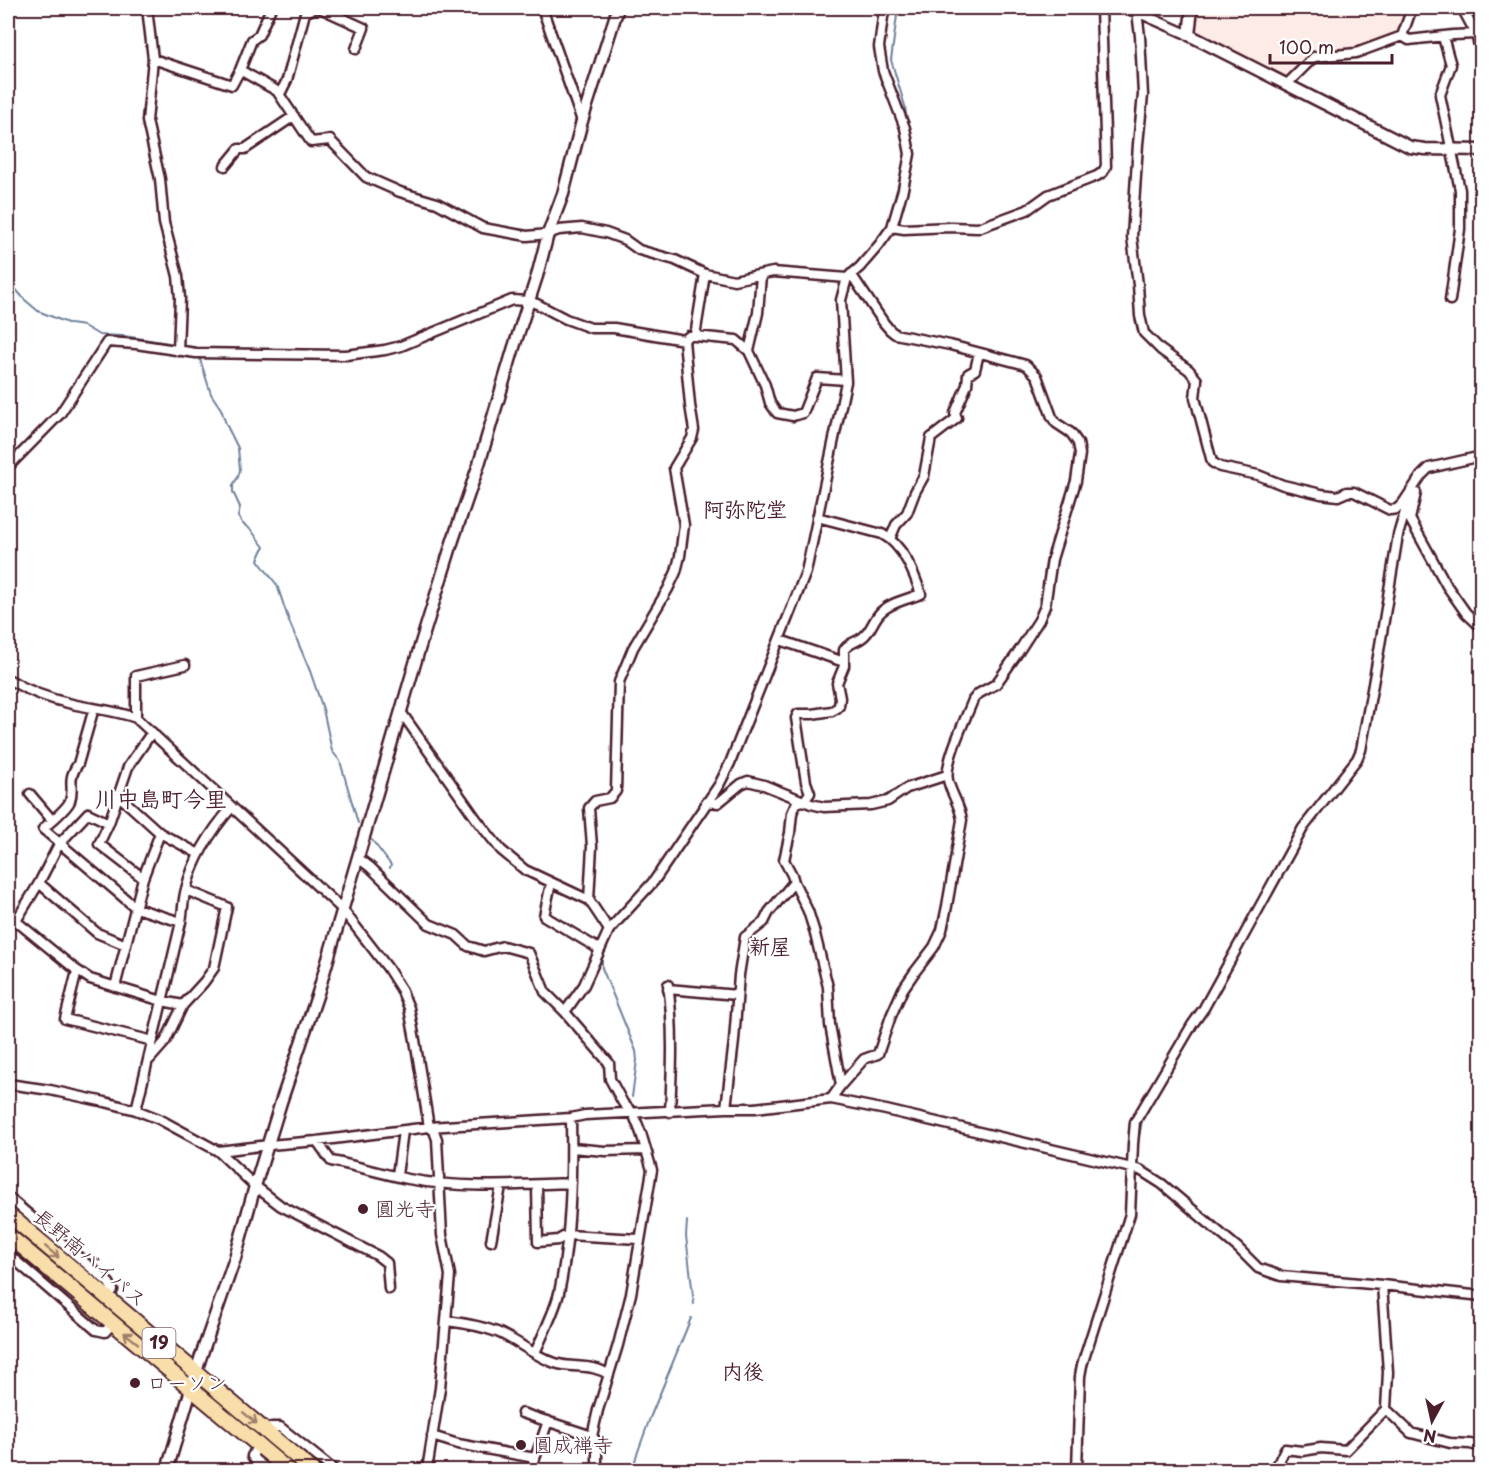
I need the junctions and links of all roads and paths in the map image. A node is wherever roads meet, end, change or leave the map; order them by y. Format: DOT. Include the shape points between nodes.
graph roads {
  1 [pos="147,8"];
  2 [pos="270,8"];
  3 [pos="296,8"];
  4 [pos="315,8"];
  5 [pos="320,8"];
  6 [pos="542,8"];
  7 [pos="618,8"];
  8 [pos="886,8"];
  9 [pos="1101,8"];
  10 [pos="1123,8"];
  11 [pos="1192,8"];
  12 [pos="1412,8"];
  13 [pos="1462,8"];
  14 [pos="1137,12"];
  15 [pos="306,13"];
  16 [pos="1476,34"];
  17 [pos="1189,35"];
  18 [pos="1402,36"];
  19 [pos="1443,37"];
  20 [pos="356,49"];
  21 [pos="1482,58"];
  22 [pos="153,59"];
  23 [pos="240,70"];
  24 [pos="1286,85"];
  25 [pos="280,94"];
  26 [pos="294,116"];
  27 [pos="582,121"];
  28 [pos="1452,149"];
  29 [pos="1482,150"];
  30 [pos="225,166"];
  31 [pos="892,227"];
  32 [pos="548,234"];
  33 [pos="705,274"];
  34 [pos="761,275"];
  35 [pos="849,276"];
  36 [pos="1450,300"];
  37 [pos="528,301"];
  38 [pos="695,336"];
  39 [pos="684,340"];
  40 [pos="178,351"];
  41 [pos="749,351"];
  42 [pos="979,353"];
  43 [pos="846,380"];
  44 [pos="1482,456"];
  45 [pos="8,467"];
  46 [pos="1411,492"];
  47 [pos="818,517"];
  48 [pos="890,539"];
  49 [pos="1482,628"];
  50 [pos="780,640"];
  51 [pos="844,662"];
  52 [pos="185,665"];
  53 [pos="8,679"];
  54 [pos="94,708"];
  55 [pos="401,712"];
  56 [pos="136,718"];
  57 [pos="152,732"];
  58 [pos="947,775"];
  59 [pos="30,794"];
  60 [pos="118,795"];
  61 [pos="804,801"];
  62 [pos="706,802"];
  63 [pos="232,807"];
  64 [pos="52,820"];
  65 [pos="108,822"];
  66 [pos="160,833"];
  67 [pos="59,844"];
  68 [pos="199,854"];
  69 [pos="358,858"];
  70 [pos="143,878"];
  71 [pos="794,882"];
  72 [pos="39,883"];
  73 [pos="550,883"];
  74 [pos="186,890"];
  75 [pos="589,900"];
  76 [pos="136,908"];
  77 [pos="342,909"];
  78 [pos="181,921"];
  79 [pos="609,930"];
  80 [pos="126,945"];
  81 [pos="599,949"];
  82 [pos="77,971"];
  83 [pos="115,987"];
  84 [pos="737,995"];
  85 [pos="162,1000"];
  86 [pos="183,1005"];
  87 [pos="565,1012"];
  88 [pos="153,1041"];
  89 [pos="147,1061"];
  90 [pos="8,1084"];
  91 [pos="841,1084"];
  92 [pos="831,1099"];
  93 [pos="726,1108"];
  94 [pos="136,1110"];
  95 [pos="669,1112"];
  96 [pos="633,1113"];
  97 [pos="572,1118"];
  98 [pos="429,1127"];
  99 [pos="403,1131"];
  100 [pos="317,1141"];
  101 [pos="268,1145"];
  102 [pos="572,1148"];
  103 [pos="646,1150"];
  104 [pos="218,1151"];
  105 [pos="1136,1170"];
  106 [pos="397,1175"];
  107 [pos="440,1183"];
  108 [pos="571,1183"];
  109 [pos="537,1185"];
  110 [pos="255,1186"];
  111 [pos="501,1186"];
  112 [pos="8,1197"];
  113 [pos="8,1214"];
  114 [pos="8,1235"];
  115 [pos="567,1235"];
  116 [pos="639,1239"];
  117 [pos="491,1241"];
  118 [pos="8,1254"];
  119 [pos="1382,1285"];
  120 [pos="389,1289"];
  121 [pos="1482,1296"];
  122 [pos="107,1298"];
  123 [pos="447,1321"];
  124 [pos="112,1324"];
  125 [pos="535,1353"];
  126 [pos="196,1373"];
  127 [pos="609,1375"];
  128 [pos="192,1389"];
  129 [pos="1386,1409"];
  130 [pos="522,1413"];
  131 [pos="548,1421"];
  132 [pos="267,1432"];
  133 [pos="432,1436"];
  134 [pos="592,1436"];
  135 [pos="258,1445"];
  136 [pos="1482,1447"];
  137 [pos="535,1458"];
  138 [pos="167,1470"];
  139 [pos="268,1470"];
  140 [pos="288,1470"];
  141 [pos="312,1470"];
  142 [pos="334,1470"];
  143 [pos="427,1470"];
  144 [pos="531,1470"];
  145 [pos="597,1470"];
  146 [pos="1077,1470"];
  147 [pos="1275,1470"];
  1 -- 22 [label="street"];
  2 -- 23 [label="street"];
  3 -- 15 [label="street"];
  4 -- 15 [label="street"];
  5 -- 20 [label="street" via="364,28"];
  6 -- 27 [label="street"];
  7 -- 27 [label="street"];
  8 -- 31 [label="street" via="879,47 910,154"];
  9 -- 31 [label="street" via="1106,166 1103,172 1048,195 1027,210 978,228"];
  10 -- 14 [label="street"];
  11 -- 17 [label="street"];
  12 -- 18 [label="street"];
  13 -- 16 [label="street"];
  14 -- 17 [label="street"];
  14 -- 46 [label="street" via="1143,94 1132,237 1140,316 1148,338 1197,380 1195,398 1212,462 1321,494 1338,496 1354,492 1389,510 1396,509"];
  15 -- 25 [label="street"];
  16 -- 19 [label="street"];
  16 -- 21 [label="street"];
  17 -- 24 [label="street"];
  18 -- 19 [label="street" via="1409,40"];
  18 -- 24 [label="street" via="1356,53 1314,57"];
  19 -- 28 [label="street" via="1451,65 1440,95"];
  22 -- 23 [label="street" via="232,86"];
  22 -- 40 [label="street" via="147,121 160,179 164,223 178,276"];
  23 -- 25 [label="street"];
  24 -- 28 [label="street" via="1410,147"];
  25 -- 26 [label="street"];
  26 -- 30 [label="street" via="245,149 239,149"];
  26 -- 32 [label="street" via="311,142 330,140 366,177 437,203 483,228 526,236"];
  27 -- 32 [label="street"];
  28 -- 29 [label="street"];
  28 -- 36 [label="street" via="1460,190 1460,229"];
  31 -- 35 [label="street"];
  32 -- 33 [label="street" via="582,228 606,233 639,250"];
  32 -- 37 [label="street"];
  33 -- 34 [label="street" via="734,280"];
  33 -- 38 [label="street"];
  34 -- 35 [label="street" via="773,272"];
  34 -- 41 [label="street"];
  35 -- 42 [label="street" via="896,334"];
  35 -- 43 [label="street" via="841,300"];
  37 -- 39 [label="street" via="591,328"];
  37 -- 40 [label="street" via="512,300 385,350 346,355"];
  37 -- 55 [label="street"];
  38 -- 39 [label="street"];
  38 -- 41 [label="street" via="736,340"];
  39 -- 75 [label="street" via="694,430 674,468 684,525 680,556 668,589 633,648 619,682 616,791 610,798 595,801 590,808"];
  40 -- 45 [label="street" via="107,342 60,414"];
  41 -- 43 [label="street" via="777,412 793,416 803,413 817,378"];
  42 -- 48 [label="street" via="975,370 968,374 968,385 955,413 957,418 931,438 924,476"];
  42 -- 58 [label="street" via="1026,365 1036,376 1052,417 1071,433 1080,454 1076,481 1052,559 1045,606 996,684 973,700"];
  43 -- 47 [label="street"];
  44 -- 46 [label="street" via="1429,468"];
  46 -- 49 [label="street" via="1416,493 1410,519 1447,586"];
  46 -- 105 [label="street" via="1398,535 1361,750 1302,828 1204,1008 1140,1114 1136,1122"];
  47 -- 48 [label="street"];
  47 -- 50 [label="street" via="806,572"];
  48 -- 51 [label="street" via="910,568 921,594 880,612 865,636 845,647"];
  50 -- 51 [label="street"];
  50 -- 62 [label="street" via="730,764"];
  51 -- 61 [label="street" via="837,683 837,708 798,714 796,718 810,793"];
  52 -- 56 [label="street" via="136,676"];
  53 -- 54 [label="street" via="47,698"];
  54 -- 56 [label="street"];
  54 -- 64 [label="street" via="78,764 72,772 69,804"];
  55 -- 69 [label="street"];
  55 -- 73 [label="street" via="501,849 525,870"];
  56 -- 57 [label="street"];
  57 -- 60 [label="street" via="128,767"];
  57 -- 63 [label="street"];
  58 -- 61 [label="street" via="871,805 824,807"];
  58 -- 91 [label="street" via="962,820 942,930 903,989 878,1054 864,1059"];
  59 -- 64 [label="street"];
  60 -- 65 [label="street"];
  60 -- 66 [label="street"];
  61 -- 62 [label="street" via="748,781 718,803"];
  61 -- 71 [label="street" via="796,804 792,813 784,860"];
  62 -- 79 [label="street" via="654,881"];
  63 -- 68 [label="street"];
  63 -- 77 [label="street"];
  64 -- 67 [label="street" via="42,829"];
  65 -- 67 [label="street" via="88,813"];
  65 -- 70 [label="street" via="99,844"];
  66 -- 68 [label="street"];
  66 -- 70 [label="street"];
  67 -- 72 [label="street"];
  67 -- 76 [label="street"];
  68 -- 74 [label="street"];
  69 -- 77 [label="street"];
  69 -- 87 [label="street" via="429,924 456,935 468,946 484,951 503,946 529,953 545,992"];
  70 -- 76 [label="street"];
  71 -- 84 [label="street" via="764,922 745,937"];
  71 -- 91 [label="street" via="808,911 828,987 830,1025"];
  72 -- 80 [label="street" via="97,933"];
  72 -- 82 [label="street" via="16,921"];
  73 -- 75 [label="street"];
  73 -- 81 [label="street" via="544,916"];
  74 -- 78 [label="street"];
  74 -- 86 [label="street" via="227,907 214,968"];
  75 -- 79 [label="street"];
  76 -- 78 [label="street"];
  76 -- 80 [label="street"];
  77 -- 98 [label="street" via="387,967 409,1008"];
  77 -- 101 [label="street"];
  78 -- 85 [label="street"];
  79 -- 81 [label="street"];
  80 -- 83 [label="street"];
  81 -- 87 [label="street" via="584,985"];
  82 -- 83 [label="street"];
  82 -- 88 [label="street" via="65,1018"];
  83 -- 85 [label="street"];
  84 -- 93 [label="street"];
  84 -- 95 [label="street" via="668,987 672,1061"];
  85 -- 86 [label="street"];
  85 -- 88 [label="street"];
  86 -- 89 [label="street" via="165,1042"];
  87 -- 96 [label="street" via="609,1063 610,1079 623,1104"];
  88 -- 89 [label="street"];
  89 -- 94 [label="street"];
  90 -- 94 [label="street"];
  91 -- 92 [label="street"];
  92 -- 93 [label="street"];
  92 -- 105 [label="street"];
  93 -- 95 [label="street"];
  94 -- 104 [label="street"];
  95 -- 96 [label="street"];
  96 -- 97 [label="street"];
  96 -- 103 [label="street"];
  97 -- 98 [label="street"];
  97 -- 102 [label="street"];
  98 -- 99 [label="street"];
  98 -- 107 [label="street" via="437,1139"];
  99 -- 100 [label="street"];
  99 -- 106 [label="street"];
  100 -- 101 [label="street"];
  100 -- 106 [label="street" via="332,1161"];
  101 -- 104 [label="street"];
  101 -- 110 [label="street"];
  102 -- 103 [label="street"];
  102 -- 108 [label="street"];
  103 -- 116 [label="street" via="652,1170"];
  104 -- 110 [label="street"];
  105 -- 119 [label="street" via="1162,1184 1258,1268 1281,1276"];
  105 -- 146 [label="street" via="1130,1214 1082,1365"];
  106 -- 107 [label="street"];
  107 -- 111 [label="street"];
  107 -- 123 [label="street" via="442,1235 450,1275"];
  108 -- 109 [label="street"];
  108 -- 115 [label="street"];
  109 -- 111 [label="street"];
  109 -- 115 [label="street" via="538,1242"];
  110 -- 120 [label="street" via="281,1206 378,1256 387,1263"];
  110 -- 126 [label="street"];
  111 -- 117 [label="street"];
  112 -- 122 [label="street" via="109,1283 113,1290"];
  113 -- 122 [label="highway, 長野南バイパス / 19, one-way"];
  114 -- 124 [label="highway, 長野南バイパス / 19"];
  115 -- 116 [label="street"];
  115 -- 125 [label="street" via="559,1296"];
  116 -- 127 [label="street" via="631,1294"];
  118 -- 124 [label="street" via="96,1330 105,1332"];
  119 -- 121 [label="street"];
  119 -- 129 [label="street" via="1388,1372"];
  122 -- 126 [label="highway, 長野南バイパス / 19"];
  123 -- 125 [label="street" via="498,1333"];
  123 -- 133 [label="street"];
  128 -- 124 [label="highway, 長野南バイパス / 19, one-way"];
  125 -- 127 [label="street" via="556,1363 588,1366"];
  126 -- 128 [label="street"];
  126 -- 132 [label="highway, 長野南バイパス / 19, one-way"];
  127 -- 134 [label="street"];
  128 -- 135 [label="highway, 長野南バイパス / 19"];
  128 -- 138 [label="street"];
  129 -- 136 [label="street" via="1411,1433"];
  129 -- 147 [label="street" via="1346,1450 1285,1449"];
  130 -- 131 [label="street"];
  131 -- 134 [label="street"];
  131 -- 137 [label="street"];
  132 -- 141 [label="highway, 長野南バイパス / 19"];
  132 -- 142 [label="street" via="280,1427"];
  133 -- 137 [label="street"];
  133 -- 143 [label="street"];
  134 -- 145 [label="street" via="597,1442"];
  135 -- 139 [label="street" via="252,1455"];
  135 -- 140 [label="highway, 長野南バイパス / 19"];
  137 -- 144 [label="street"];
}
